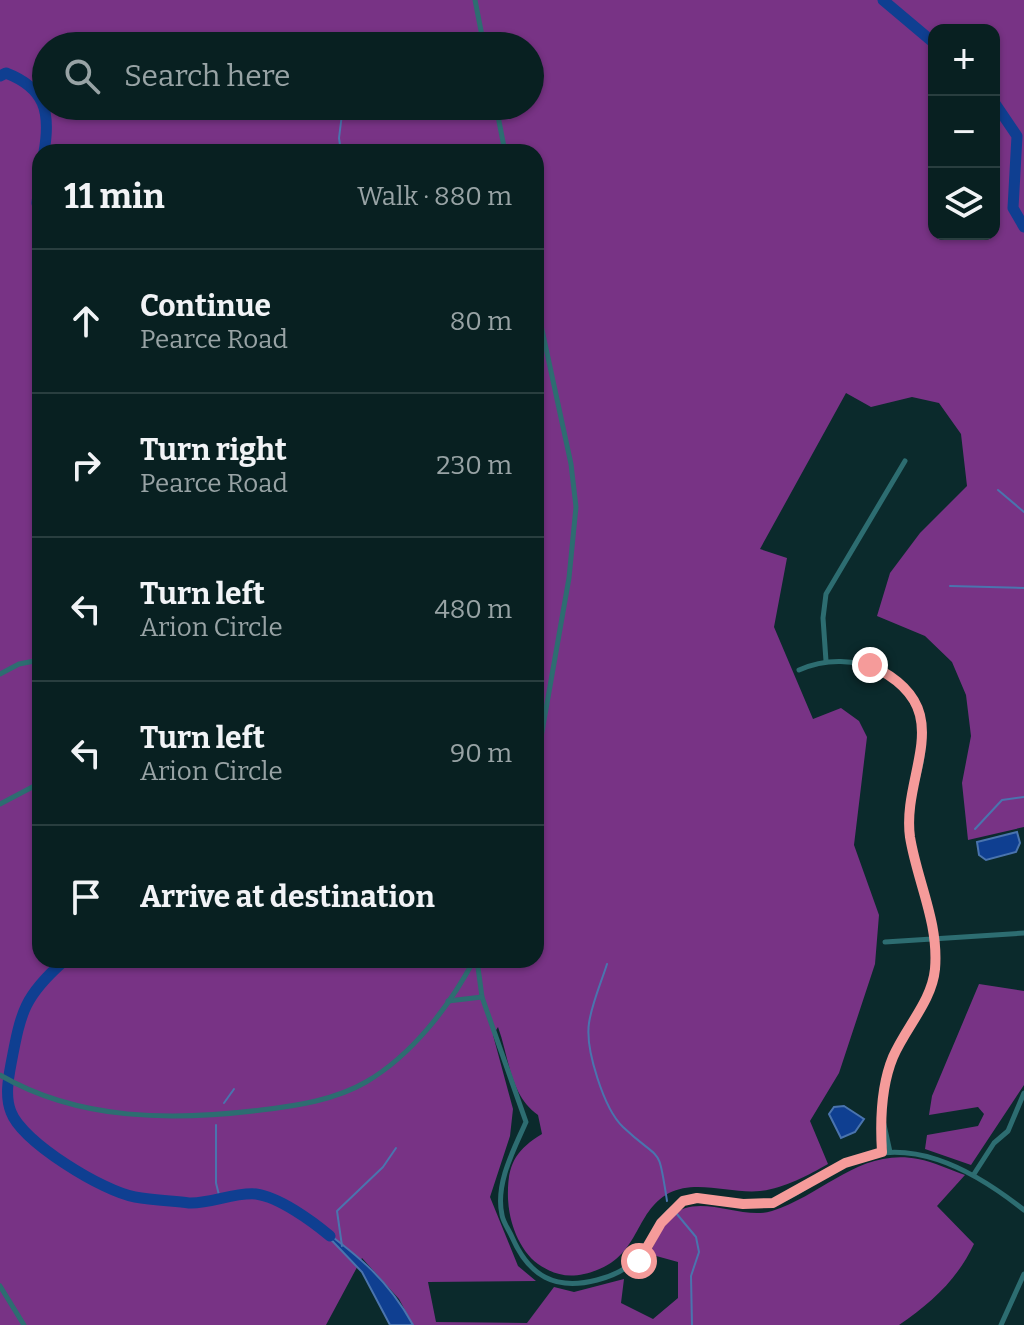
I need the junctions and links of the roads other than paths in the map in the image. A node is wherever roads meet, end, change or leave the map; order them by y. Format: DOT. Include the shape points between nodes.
graph roads {
  1 [pos="475,0"];
  2 [pos="481,32"];
  3 [pos="499,120"];
  4 [pos="503,144"];
  5 [pos="544,339"];
  6 [pos="905,461"];
  7 [pos="826,661"];
  8 [pos="32,662"];
  9 [pos="799,670"];
  10 [pos="0,674"];
  11 [pos="544,716"];
  12 [pos="32,787"];
  13 [pos="0,804"];
  14 [pos="1024,933"];
  15 [pos="933,940"];
  16 [pos="885,942"];
  17 [pos="470,968"];
  18 [pos="477,968"];
  19 [pos="482,997"];
  20 [pos="448,1001"];
  21 [pos="2,1076"];
  22 [pos="1024,1093"];
  23 [pos="883,1120"];
  24 [pos="882,1152"];
  25 [pos="890,1152"];
  26 [pos="974,1174"];
  27 [pos="1024,1210"];
  28 [pos="1024,1274"];
  29 [pos="0,1286"];
  30 [pos="24,1325"];
  31 [pos="1001,1325"];
  1 -- 2 [label="street"];
  3 -- 4 [label="street"];
  5 -- 11 [label="street" via="571,464 576,515"];
  6 -- 7 [label="street" via="826,594"];
  7 -- 9 [label="street"];
  7 -- 15 [label="street" via="852,660 880,670 898,683 915,707 923,748 909,824"];
  8 -- 10 [label="street"];
  12 -- 13 [label="street"];
  14 -- 15 [label="street"];
  15 -- 16 [label="street"];
  15 -- 23 [label="street" via="932,983 894,1056"];
  17 -- 20 [label="street"];
  18 -- 19 [label="street"];
  19 -- 20 [label="street"];
  19 -- 24 [label="street" via="526,1122 507,1164 502,1215 520,1255 548,1282 572,1285 626,1269 639,1261 661,1223 683,1201 773,1203 845,1163"];
  20 -- 21 [label="street" via="387,1068 355,1088 301,1104 157,1118 80,1105"];
  22 -- 26 [label="street" via="1008,1131"];
  23 -- 24 [label="street"];
  23 -- 25 [label="street"];
  24 -- 25 [label="street"];
  25 -- 26 [label="street" via="921,1155"];
  26 -- 27 [label="street"];
  28 -- 31 [label="street"];
  29 -- 30 [label="street"];
}
